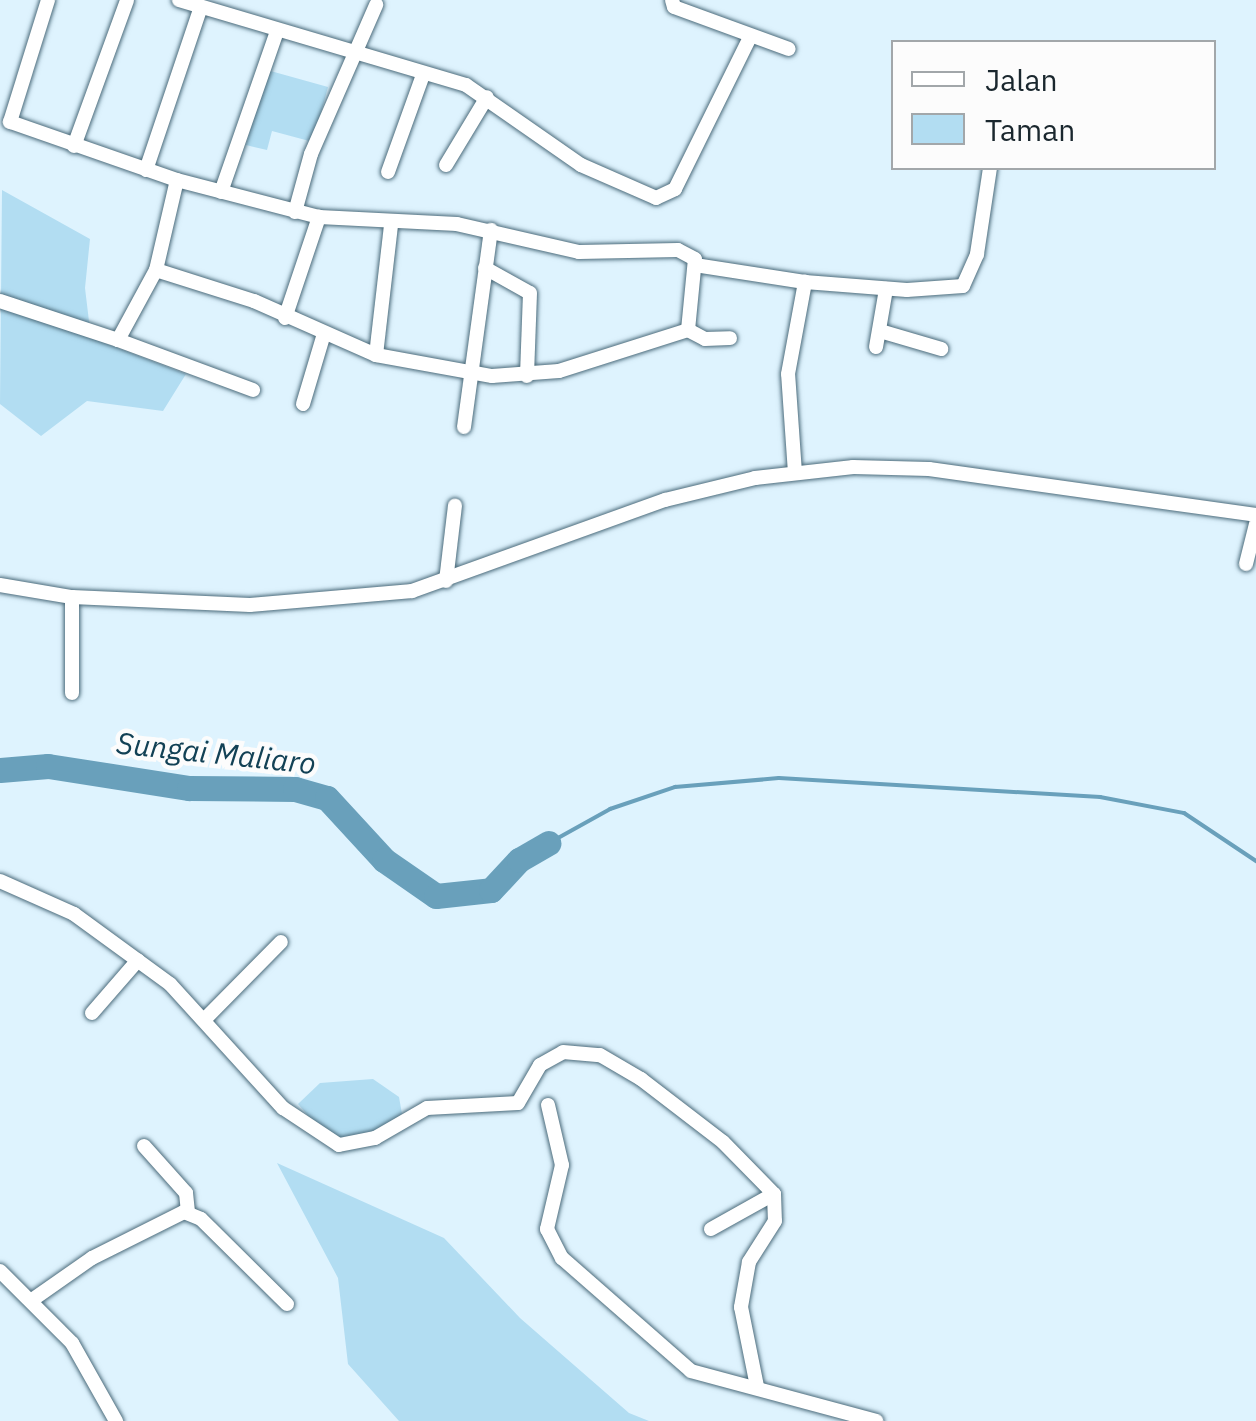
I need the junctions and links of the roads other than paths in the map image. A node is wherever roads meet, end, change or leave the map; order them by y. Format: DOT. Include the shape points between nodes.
graph roads {
  1 [pos="48,0"];
  2 [pos="127,0"];
  3 [pos="179,0"];
  4 [pos="672,0"];
  5 [pos="376,5"];
  6 [pos="202,7"];
  7 [pos="276,31"];
  8 [pos="750,37"];
  9 [pos="789,49"];
  10 [pos="351,56"];
  11 [pos="423,75"];
  12 [pos="488,97"];
  13 [pos="74,146"];
  14 [pos="446,165"];
  15 [pos="146,170"];
  16 [pos="990,170"];
  17 [pos="388,172"];
  18 [pos="178,180"];
  19 [pos="221,192"];
  20 [pos="295,212"];
  21 [pos="319,218"];
  22 [pos="391,225"];
  23 [pos="491,230"];
  24 [pos="696,264"];
  25 [pos="484,268"];
  26 [pos="156,270"];
  27 [pos="806,282"];
  28 [pos="886,289"];
  29 [pos="0,301"];
  30 [pos="284,318"];
  31 [pos="688,330"];
  32 [pos="880,331"];
  33 [pos="323,336"];
  34 [pos="730,338"];
  35 [pos="118,340"];
  36 [pos="876,347"];
  37 [pos="941,349"];
  38 [pos="376,355"];
  39 [pos="472,372"];
  40 [pos="527,376"];
  41 [pos="253,390"];
  42 [pos="303,404"];
  43 [pos="464,427"];
  44 [pos="795,473"];
  45 [pos="455,506"];
  46 [pos="1256,516"];
  47 [pos="1256,524"];
  48 [pos="1246,564"];
  49 [pos="446,581"];
  50 [pos="0,585"];
  51 [pos="72,597"];
  52 [pos="72,693"];
  53 [pos="0,881"];
  54 [pos="282,942"];
  55 [pos="138,960"];
  56 [pos="92,1013"];
  57 [pos="205,1020"];
  58 [pos="548,1105"];
  59 [pos="144,1146"];
  60 [pos="774,1194"];
  61 [pos="188,1212"];
  62 [pos="712,1229"];
  63 [pos="0,1272"];
  64 [pos="32,1300"];
  65 [pos="288,1304"];
  66 [pos="757,1386"];
  67 [pos="116,1421"];
  68 [pos="876,1421"];
  1 -- 13 [label="street" via="8,119"];
  2 -- 13 [label="street"];
  3 -- 6 [label="street"];
  4 -- 8 [label="street" via="674,7"];
  5 -- 10 [label="street"];
  6 -- 7 [label="street"];
  6 -- 15 [label="street"];
  7 -- 10 [label="street"];
  7 -- 19 [label="street"];
  8 -- 9 [label="street"];
  8 -- 12 [label="street" via="669,194 642,195 581,165"];
  10 -- 11 [label="street"];
  10 -- 20 [label="street"];
  11 -- 12 [label="street"];
  11 -- 17 [label="street"];
  12 -- 14 [label="street"];
  13 -- 15 [label="street"];
  15 -- 18 [label="street"];
  16 -- 28 [label="street" via="977,254 962,286"];
  18 -- 19 [label="street"];
  18 -- 26 [label="street"];
  19 -- 20 [label="street"];
  20 -- 21 [label="street"];
  21 -- 22 [label="street"];
  21 -- 30 [label="street"];
  22 -- 23 [label="street"];
  22 -- 38 [label="street"];
  23 -- 24 [label="street" via="579,252 678,250"];
  23 -- 25 [label="street"];
  24 -- 27 [label="street"];
  24 -- 31 [label="street"];
  25 -- 39 [label="street"];
  25 -- 40 [label="street" via="530,293"];
  26 -- 30 [label="street"];
  26 -- 35 [label="street"];
  27 -- 28 [label="street"];
  27 -- 44 [label="street" via="788,374"];
  28 -- 32 [label="street"];
  29 -- 35 [label="street"];
  30 -- 33 [label="street"];
  31 -- 34 [label="street" via="705,339"];
  31 -- 40 [label="street" via="595,362"];
  32 -- 36 [label="street"];
  32 -- 37 [label="street"];
  33 -- 38 [label="street"];
  33 -- 42 [label="street"];
  35 -- 41 [label="street"];
  38 -- 39 [label="street"];
  39 -- 40 [label="street"];
  39 -- 43 [label="street"];
  44 -- 46 [label="street" via="929,469"];
  44 -- 49 [label="street" via="666,500"];
  45 -- 49 [label="street"];
  47 -- 48 [label="street"];
  49 -- 51 [label="street" via="313,603"];
  50 -- 51 [label="street"];
  51 -- 52 [label="street"];
  53 -- 55 [label="street" via="74,914"];
  54 -- 57 [label="street"];
  55 -- 56 [label="street"];
  55 -- 57 [label="street"];
  57 -- 60 [label="street" via="283,1108 339,1145 376,1138 427,1108 518,1103 540,1065 563,1052 600,1055 723,1142"];
  58 -- 66 [label="street" via="562,1165 547,1229 552,1247 680,1364 710,1379"];
  59 -- 61 [label="street" via="186,1193"];
  60 -- 62 [label="street"];
  60 -- 66 [label="street" via="775,1221 749,1262 741,1308"];
  61 -- 64 [label="street" via="92,1258"];
  61 -- 65 [label="street"];
  63 -- 64 [label="street"];
  64 -- 67 [label="street" via="72,1342"];
  66 -- 68 [label="street" via="810,1408"];
}
